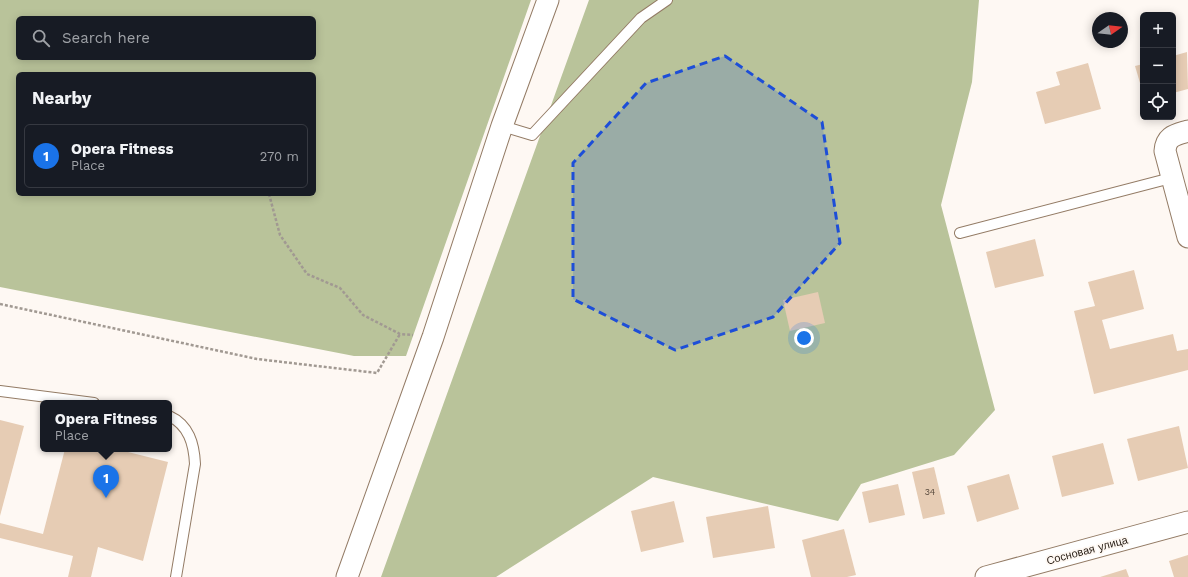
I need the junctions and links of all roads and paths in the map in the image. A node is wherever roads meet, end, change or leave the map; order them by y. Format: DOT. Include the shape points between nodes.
graph roads {
  1 [pos="548,0"];
  2 [pos="667,0"];
  3 [pos="502,126"];
  4 [pos="1188,131"];
  5 [pos="1172,178"];
  6 [pos="270,196"];
  7 [pos="960,233"];
  8 [pos="1188,237"];
  9 [pos="0,304"];
  10 [pos="400,334"];
  11 [pos="433,337"];
  12 [pos="0,391"];
  13 [pos="70,400"];
  14 [pos="172,417"];
  15 [pos="1188,522"];
  16 [pos="176,577"];
  17 [pos="347,577"];
  18 [pos="986,577"];
  1 -- 3 [label="street"];
  2 -- 3 [label="lane" via="641,18 532,135"];
  3 -- 11 [label="street"];
  4 -- 5 [label="street" via="1171,136 1166,142 1165,151"];
  5 -- 7 [label="lane"];
  5 -- 8 [label="street"];
  6 -- 10 [label="path" via="280,234 307,274 340,288 363,315"];
  9 -- 10 [label="path" via="257,359 377,373"];
  10 -- 11 [label="path"];
  11 -- 17 [label="street"];
  12 -- 13 [label="lane"];
  14 -- 16 [label="lane" via="187,430 194,446 195,464"];
  15 -- 18 [label="street, Сосновая улица"];
}
